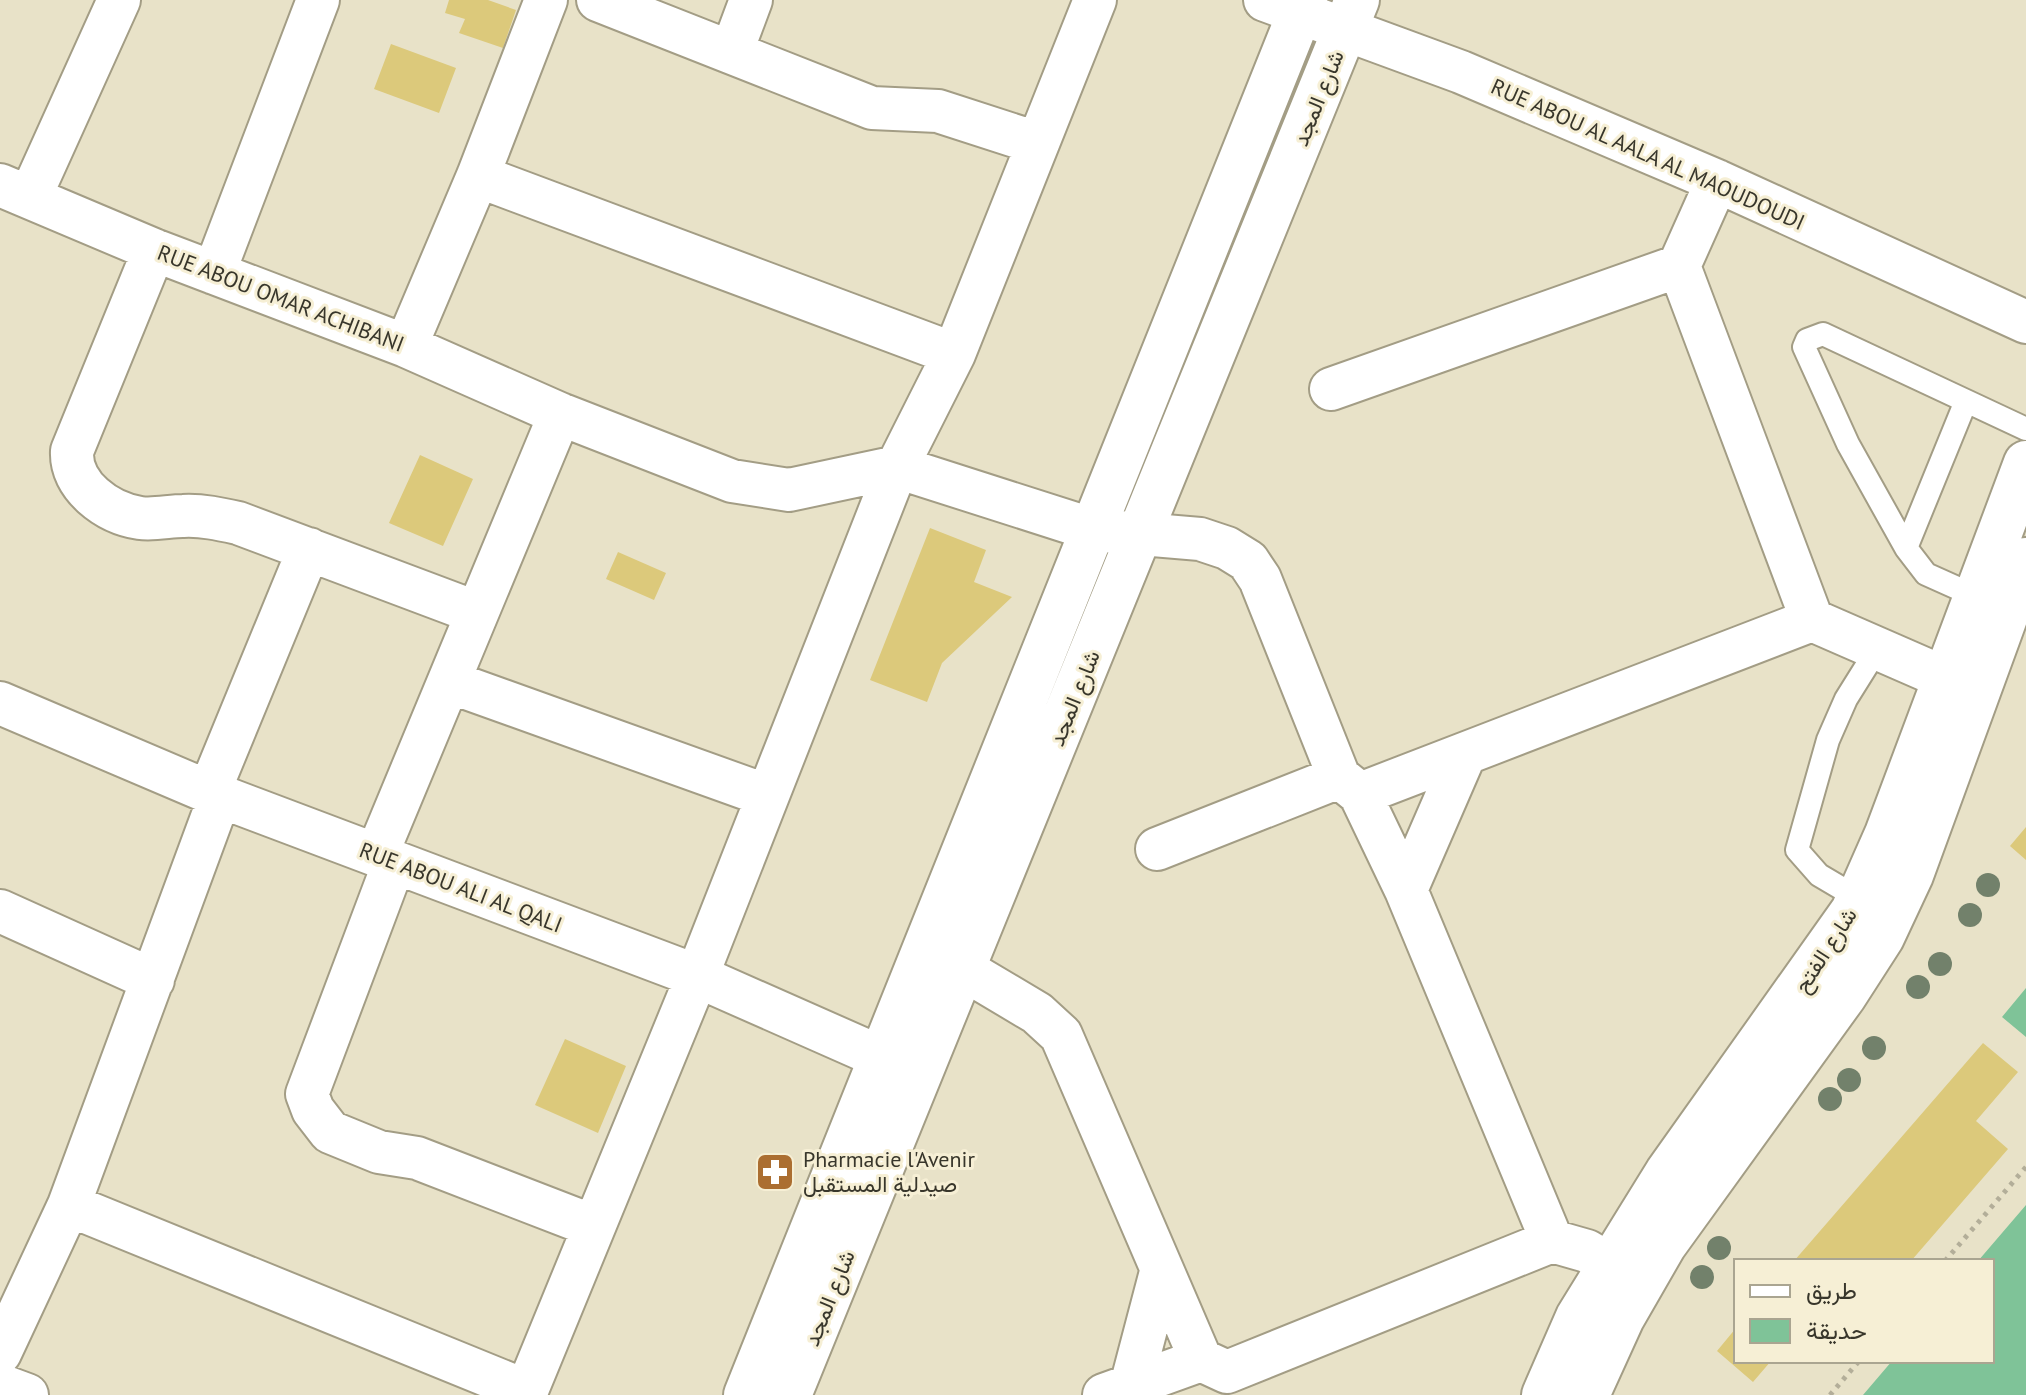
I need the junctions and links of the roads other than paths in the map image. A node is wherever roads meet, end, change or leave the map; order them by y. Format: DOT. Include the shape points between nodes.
graph roads {
  1 [pos="119,0"];
  2 [pos="318,0"];
  3 [pos="546,0"];
  4 [pos="598,0"];
  5 [pos="751,0"];
  6 [pos="1095,0"];
  7 [pos="1290,4"];
  8 [pos="1351,15"];
  9 [pos="732,51"];
  10 [pos="1037,143"];
  11 [pos="478,176"];
  12 [pos="1717,181"];
  13 [pos="15,191"];
  14 [pos="154,250"];
  15 [pos="1679,266"];
  16 [pos="214,273"];
  17 [pos="2026,322"];
  18 [pos="406,346"];
  19 [pos="954,354"];
  20 [pos="1331,389"];
  21 [pos="1966,401"];
  22 [pos="560,414"];
  23 [pos="2026,429"];
  24 [pos="2026,463"];
  25 [pos="897,467"];
  26 [pos="1094,530"];
  27 [pos="1140,534"];
  28 [pos="1906,548"];
  29 [pos="309,549"];
  30 [pos="2026,560"];
  31 [pos="1991,602"];
  32 [pos="475,612"];
  33 [pos="1812,620"];
  34 [pos="1876,651"];
  35 [pos="450,682"];
  36 [pos="1961,686"];
  37 [pos="0,703"];
  38 [pos="1465,754"];
  39 [pos="1350,786"];
  40 [pos="214,794"];
  41 [pos="765,795"];
  42 [pos="1157,849"];
  43 [pos="386,859"];
  44 [pos="1406,890"];
  45 [pos="1858,898"];
  46 [pos="0,911"];
  47 [pos="963,969"];
  48 [pos="697,976"];
  49 [pos="153,980"];
  50 [pos="1785,1042"];
  51 [pos="901,1066"];
  52 [pos="69,1205"];
  53 [pos="593,1226"];
  54 [pos="1552,1241"];
  55 [pos="1161,1272"];
  56 [pos="1625,1274"];
  57 [pos="1222,1376"];
  58 [pos="9,1383"];
  59 [pos="1118,1390"];
  60 [pos="525,1393"];
  61 [pos="746,1395"];
  62 [pos="789,1395"];
  63 [pos="1544,1395"];
  64 [pos="1587,1395"];
  1 -- 13 [label="street"];
  2 -- 16 [label="street"];
  3 -- 11 [label="street"];
  4 -- 9 [label="street"];
  5 -- 9 [label="street"];
  6 -- 10 [label="street"];
  7 -- 8 [label="street, RUE ABOU AL AALA AL MAOUDOUDI"];
  7 -- 26 [label="main road, شارع المجد"];
  8 -- 12 [label="street, RUE ABOU AL AALA AL MAOUDOUDI" via="1461,72"];
  8 -- 27 [label="main road, شارع المجد"];
  9 -- 10 [label="street" via="872,108 938,111"];
  10 -- 19 [label="street"];
  11 -- 18 [label="street"];
  11 -- 19 [label="street"];
  12 -- 15 [label="street"];
  12 -- 17 [label="street, RUE ABOU AL AALA AL MAOUDOUDI"];
  13 -- 14 [label="street, RUE ABOU OMAR ACHIBANI"];
  14 -- 16 [label="street, RUE ABOU OMAR ACHIBANI"];
  14 -- 29 [label="street" via="72,451 77,480 128,515 218,519"];
  15 -- 20 [label="street"];
  15 -- 33 [label="street"];
  16 -- 18 [label="street, RUE ABOU OMAR ACHIBANI"];
  18 -- 22 [label="street, RUE ABOU OMAR ACHIBANI"];
  19 -- 25 [label="street"];
  21 -- 23 [label="lane"];
  21 -- 28 [label="lane"];
  21 -- 28 [label="lane" via="1823,334 1807,340 1804,347 1848,444"];
  22 -- 25 [label="street, RUE ABOU OMAR ACHIBANI" via="761,488 789,490"];
  22 -- 32 [label="street"];
  24 -- 31 [label="main road, شارع الفتح"];
  25 -- 26 [label="street, RUE ABOU OMAR ACHIBANI"];
  25 -- 41 [label="street"];
  26 -- 27 [label="street, RUE ABOU OMAR ACHIBANI"];
  26 -- 51 [label="main road, شارع المجد"];
  27 -- 39 [label="street, RUE ABOU OMAR ACHIBANI" via="1200,539 1248,561"];
  27 -- 47 [label="main road, شارع المجد"];
  28 -- 31 [label="lane" via="1926,574"];
  29 -- 32 [label="street"];
  29 -- 40 [label="street"];
  30 -- 31 [label="main road, شارع الفتح"];
  31 -- 36 [label="main road, شارع الفتح"];
  32 -- 35 [label="street"];
  33 -- 34 [label="street"];
  33 -- 38 [label="street"];
  34 -- 36 [label="street"];
  34 -- 45 [label="lane" via="1828,740 1797,850 1819,875"];
  35 -- 41 [label="street"];
  35 -- 43 [label="street"];
  36 -- 45 [label="main road, شارع الفتح"];
  36 -- 50 [label="main road, شارع الفتح" via="1898,906 1864,967"];
  37 -- 40 [label="street, RUE ABOU ALI AL QALI"];
  38 -- 39 [label="street"];
  38 -- 44 [label="street"];
  39 -- 42 [label="street"];
  39 -- 44 [label="street, RUE ABOU OMAR ACHIBANI"];
  40 -- 43 [label="street, RUE ABOU ALI AL QALI"];
  40 -- 49 [label="street"];
  41 -- 48 [label="street"];
  43 -- 48 [label="street, RUE ABOU ALI AL QALI"];
  43 -- 53 [label="street" via="307,1094 313,1110 330,1132 379,1152 417,1158"];
  44 -- 54 [label="street, RUE ABOU OMAR ACHIBANI"];
  45 -- 50 [label="main road, شارع الفتح" via="1823,957"];
  46 -- 49 [label="street"];
  47 -- 51 [label="main road, شارع المجد"];
  47 -- 55 [label="street" via="1037,1013 1061,1035"];
  48 -- 51 [label="street, RUE ABOU ALI AL QALI"];
  48 -- 53 [label="street"];
  49 -- 52 [label="street"];
  50 -- 56 [label="main road, شارع الفتح" via="1667,1173"];
  51 -- 61 [label="main road, شارع المجد"];
  51 -- 62 [label="main road, شارع المجد"];
  52 -- 58 [label="street"];
  52 -- 60 [label="street"];
  53 -- 60 [label="street"];
  54 -- 56 [label="street" via="1587,1251"];
  54 -- 57 [label="street"];
  55 -- 57 [label="street"];
  55 -- 59 [label="street"];
  56 -- 63 [label="main road, شارع الفتح" via="1578,1317"];
  56 -- 64 [label="main road, شارع الفتح"];
  57 -- 59 [label="street"];
}
